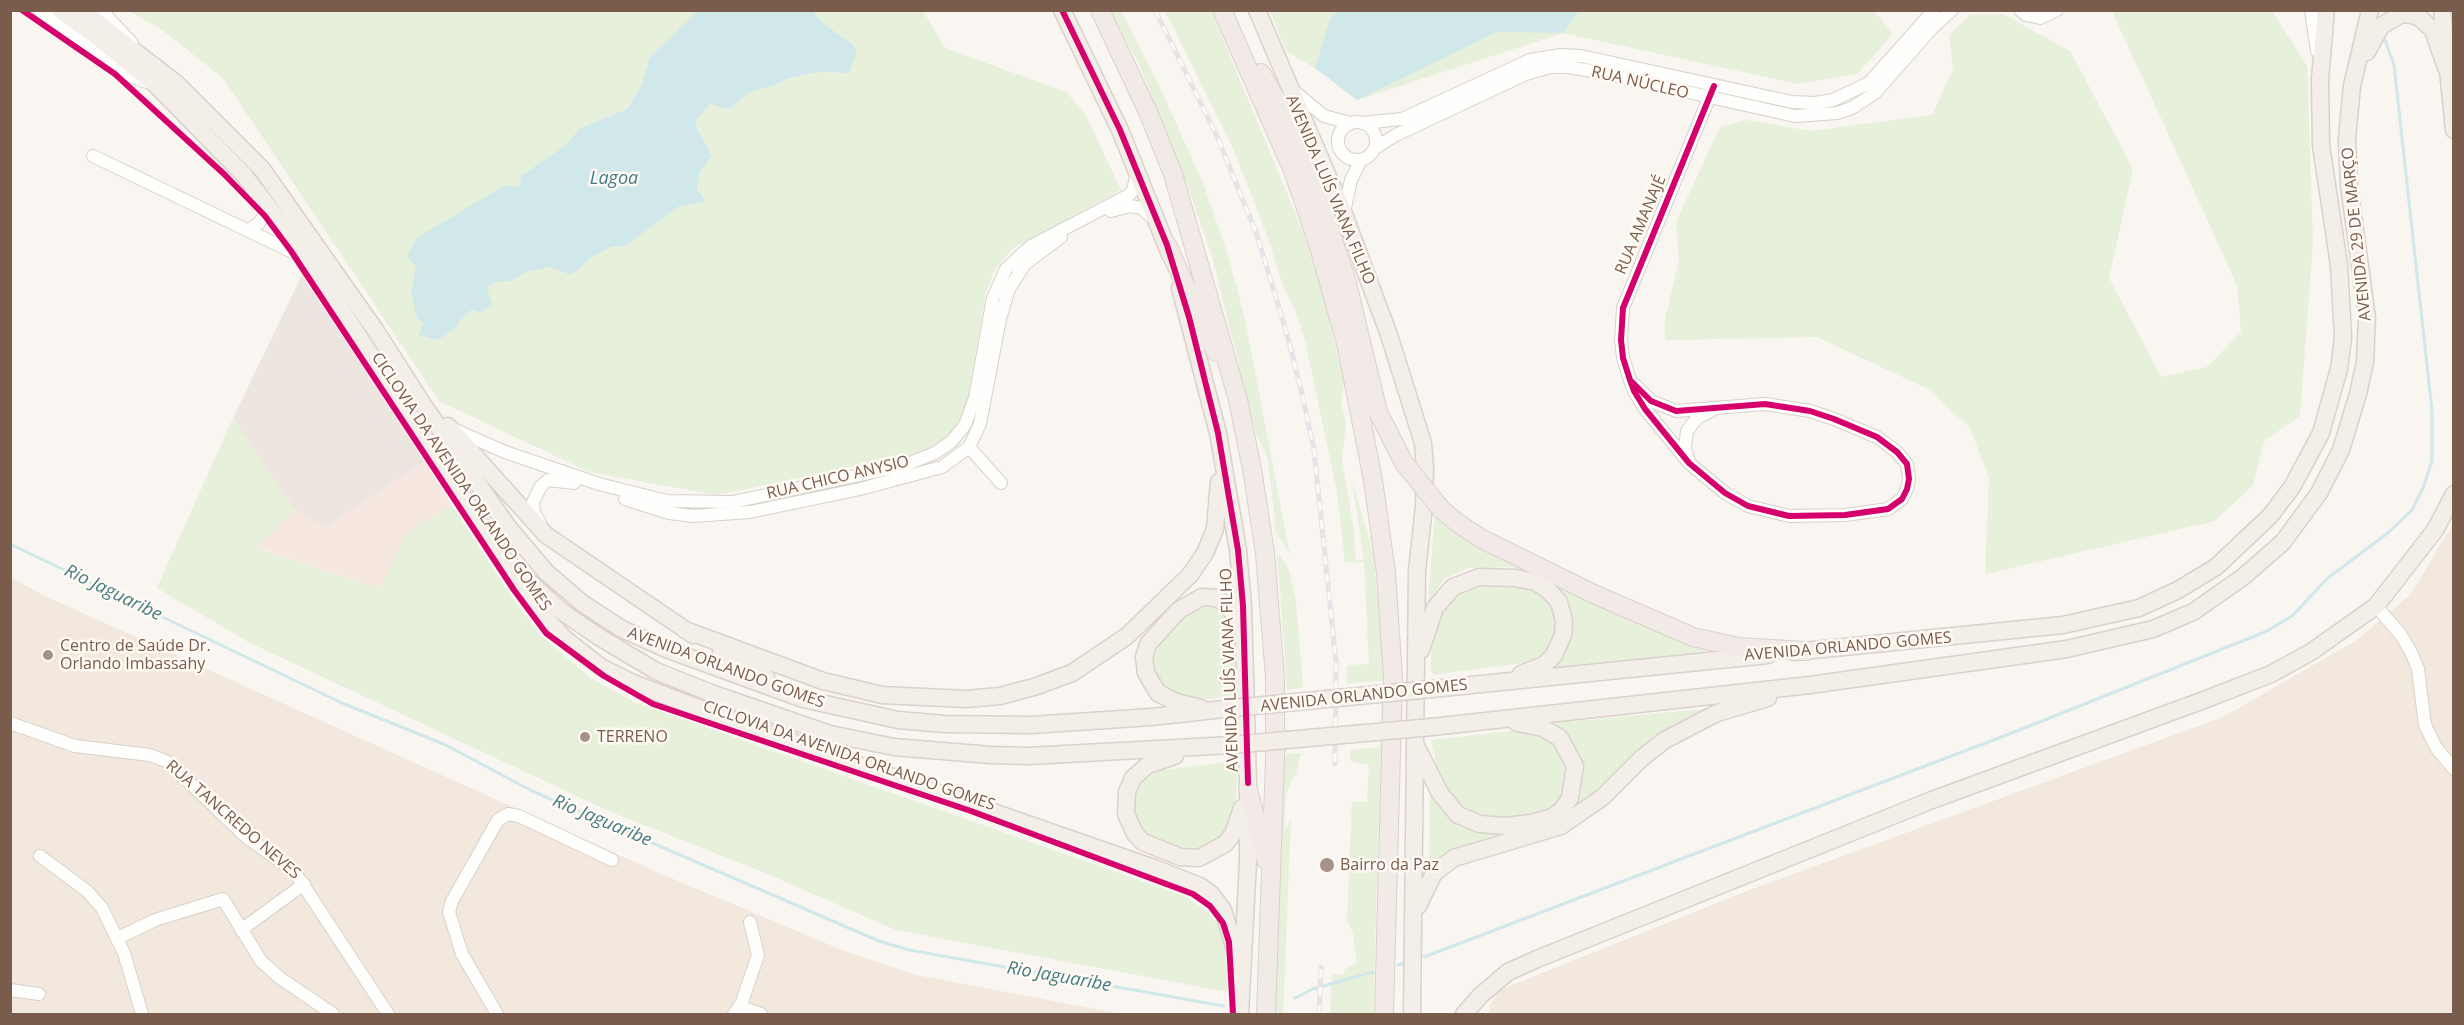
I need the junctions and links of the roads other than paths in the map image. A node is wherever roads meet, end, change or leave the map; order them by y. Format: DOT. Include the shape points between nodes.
graph roads {
  1 [pos="39,10"];
  2 [pos="60,10"];
  3 [pos="81,10"];
  4 [pos="100,10"];
  5 [pos="1062,10"];
  6 [pos="1100,10"];
  7 [pos="1223,10"];
  8 [pos="1257,10"];
  9 [pos="1934,10"];
  10 [pos="1952,10"];
  11 [pos="2020,10"];
  12 [pos="2057,10"];
  13 [pos="2311,10"];
  14 [pos="2326,10"];
  15 [pos="2370,10"];
  16 [pos="2442,10"];
  17 [pos="143,55"];
  18 [pos="2446,68"];
  19 [pos="1282,75"];
  20 [pos="2320,79"];
  21 [pos="155,84"];
  22 [pos="1714,86"];
  23 [pos="2352,86"];
  24 [pos="1708,99"];
  25 [pos="1356,123"];
  26 [pos="2454,130"];
  27 [pos="1375,148"];
  28 [pos="93,156"];
  29 [pos="1361,160"];
  30 [pos="1137,169"];
  31 [pos="270,208"];
  32 [pos="1344,213"];
  33 [pos="1158,221"];
  34 [pos="249,231"];
  35 [pos="1167,245"];
  36 [pos="309,260"];
  37 [pos="1630,380"];
  38 [pos="1238,399"];
  39 [pos="424,406"];
  40 [pos="1724,406"];
  41 [pos="449,427"];
  42 [pos="1218,433"];
  43 [pos="957,434"];
  44 [pos="969,447"];
  45 [pos="1689,463"];
  46 [pos="1001,483"];
  47 [pos="2454,494"];
  48 [pos="546,535"];
  49 [pos="2242,545"];
  50 [pos="503,558"];
  51 [pos="2376,606"];
  52 [pos="2193,612"];
  53 [pos="685,630"];
  54 [pos="1246,648"];
  55 [pos="1806,651"];
  56 [pos="1416,665"];
  57 [pos="1481,684"];
  58 [pos="1810,685"];
  59 [pos="803,699"];
  60 [pos="1210,710"];
  61 [pos="1489,721"];
  62 [pos="10,723"];
  63 [pos="1415,744"];
  64 [pos="1222,745"];
  65 [pos="2454,769"];
  66 [pos="1248,786"];
  67 [pos="40,856"];
  68 [pos="612,860"];
  69 [pos="1271,881"];
  70 [pos="304,884"];
  71 [pos="750,922"];
  72 [pos="1414,924"];
  73 [pos="241,930"];
  74 [pos="118,938"];
  75 [pos="10,990"];
  76 [pos="1241,992"];
  77 [pos="39,994"];
  78 [pos="737,1011"];
  79 [pos="142,1014"];
  80 [pos="333,1014"];
  81 [pos="388,1014"];
  82 [pos="497,1014"];
  83 [pos="761,1014"];
  84 [pos="1240,1014"];
  85 [pos="1266,1014"];
  86 [pos="1384,1014"];
  87 [pos="1412,1014"];
  88 [pos="1464,1014"];
  1 -- 21 [label="street, AVENIDA ORLANDO GOMES" via="121,75"];
  2 -- 21 [label="main road, AVENIDA ORLANDO GOMES"];
  3 -- 17 [label="main road, AVENIDA ORLANDO GOMES"];
  4 -- 17 [label="street, AVENIDA ORLANDO GOMES"];
  5 -- 30 [label="main road, AVENIDA LUÍS VIANA FILHO"];
  6 -- 38 [label="highway" via="1173,174"];
  7 -- 55 [label="highway, bridge" via="1277,101 1312,177 1346,279 1382,422 1404,463 1442,510 1482,539 1693,637 1738,647"];
  7 -- 86 [label="highway, AVENIDA LUÍS VIANA FILHO" via="1292,168 1316,237 1346,343 1367,446 1386,573 1393,678"];
  8 -- 19 [label="main road, AVENIDA LUÍS VIANA FILHO"];
  9 -- 22 [label="street, RUA NÚCLEO" via="1869,83 1833,100 1792,102"];
  10 -- 24 [label="street, RUA NÚCLEO" via="1875,93 1852,108 1819,116 1795,116"];
  11 -- 12 [label="street" via="2040,18"];
  13 -- 20 [label="street"];
  14 -- 20 [label="main road, AVENIDA 29 DE MARÇO"];
  15 -- 23 [label="main road, AVENIDA 29 DE MARÇO"];
  16 -- 18 [label="main road"];
  17 -- 39 [label="main road, AVENIDA ORLANDO GOMES" via="176,82 262,169"];
  18 -- 23 [label="main road" via="2433,30 2420,18 2402,14 2381,26 2373,37"];
  18 -- 26 [label="main road"];
  19 -- 25 [label="street, RUA NÚCLEO" via="1313,109 1324,116"];
  19 -- 32 [label="main road, AVENIDA LUÍS VIANA FILHO"];
  20 -- 49 [label="main road, AVENIDA 29 DE MARÇO" via="2321,145 2343,301 2339,369 2321,433 2309,459 2270,516"];
  21 -- 31 [label="main road, AVENIDA ORLANDO GOMES" via="244,175"];
  22 -- 24 [label="street, RUA AMANAJÉ"];
  22 -- 25 [label="street, RUA NÚCLEO" via="1581,56 1546,56 1402,119"];
  23 -- 52 [label="main road, AVENIDA 29 DE MARÇO" via="2347,163 2367,317 2365,362 2351,421 2323,486 2283,542 2243,577"];
  24 -- 27 [label="street, RUA NÚCLEO" via="1598,72 1550,67 1526,74"];
  24 -- 37 [label="street, RUA AMANAJÉ" via="1623,308 1621,340"];
  25 -- 27 [label="street" via="1372,130"];
  25 -- 29 [label="street" via="1340,132 1338,144 1349,159"];
  27 -- 29 [label="street"];
  28 -- 34 [label="street"];
  29 -- 32 [label="street" via="1351,180"];
  30 -- 33 [label="main road, AVENIDA LUÍS VIANA FILHO"];
  30 -- 43 [label="street, RUA CHICO ANYSIO" via="1129,195 1030,246 1006,269 993,298 972,412"];
  31 -- 34 [label="street"];
  31 -- 36 [label="main road, AVENIDA ORLANDO GOMES"];
  32 -- 56 [label="main road, AVENIDA LUÍS VIANA FILHO" via="1389,335 1423,444"];
  33 -- 35 [label="main road, AVENIDA LUÍS VIANA FILHO"];
  33 -- 44 [label="street" via="1141,208 1119,207 1053,242 1025,264 1004,302 985,408"];
  34 -- 36 [label="street"];
  35 -- 38 [label="highway"];
  35 -- 42 [label="main road, AVENIDA LUÍS VIANA FILHO"];
  36 -- 50 [label="main road, AVENIDA ORLANDO GOMES"];
  37 -- 40 [label="street, RUA AMANAJÉ" via="1651,401 1667,409"];
  37 -- 45 [label="street, RUA AMANAJÉ" via="1645,409"];
  38 -- 69 [label="highway" via="1265,552 1272,634 1275,760"];
  39 -- 41 [label="main road"];
  39 -- 59 [label="main road, AVENIDA ORLANDO GOMES" via="528,553 582,603 622,629 666,649"];
  40 -- 45 [label="street, RUA AMANAJÉ" via="1691,424 1685,442"];
  40 -- 45 [label="street, RUA AMANAJÉ" via="1793,408 1858,429 1888,444 1902,457 1908,471 1907,489 1902,499 1888,509 1789,516 1748,506"];
  41 -- 43 [label="street, RUA CHICO ANYSIO" via="504,452 599,484 684,503 754,498 902,466 935,453"];
  41 -- 48 [label="main road"];
  42 -- 53 [label="main road" via="1219,499 1215,529 1205,553 1190,575 1127,636 1072,673 1000,696 966,699 882,695 823,681"];
  42 -- 54 [label="main road, AVENIDA LUÍS VIANA FILHO" via="1238,549"];
  43 -- 44 [label="street" via="970,436"];
  44 -- 46 [label="street"];
  44 -- 48 [label="street, RUA CHICO ANYSIO" via="925,474 750,512 715,515 669,513 586,485 548,480 533,502"];
  47 -- 51 [label="main road" via="2435,530"];
  48 -- 53 [label="main road"];
  49 -- 55 [label="main road, AVENIDA ORLANDO GOMES" via="2216,567 2178,590 2139,608 2099,619"];
  50 -- 64 [label="main road, AVENIDA ORLANDO GOMES" via="561,610 656,671 831,734 894,747 991,755 1111,753"];
  50 -- 76 [label="main road" via="533,605 565,639 601,666 633,683 1200,886 1217,901 1228,920"];
  51 -- 65 [label="street" via="2411,652 2418,669 2425,725 2437,749"];
  51 -- 88 [label="main road" via="2311,652 2271,674 1932,800 1537,959 1508,972"];
  52 -- 58 [label="main road, AVENIDA ORLANDO GOMES" via="2153,629 2067,650"];
  53 -- 59 [label="main road"];
  54 -- 60 [label="main road" via="1235,613 1210,597 1188,603 1148,644 1144,657 1146,673 1158,693"];
  54 -- 66 [label="main road, AVENIDA LUÍS VIANA FILHO"];
  55 -- 57 [label="main road, AVENIDA ORLANDO GOMES"];
  56 -- 57 [label="main road" via="1435,608 1453,587 1479,577 1515,578 1535,582 1548,590 1559,602 1563,621 1560,645 1544,665"];
  56 -- 63 [label="main road, AVENIDA LUÍS VIANA FILHO"];
  57 -- 60 [label="main road, AVENIDA ORLANDO GOMES, bridge"];
  58 -- 61 [label="main road, AVENIDA ORLANDO GOMES"];
  58 -- 72 [label="main road" via="1717,713 1687,727 1643,757 1603,797 1561,826 1454,858 1434,873 1427,884"];
  59 -- 60 [label="main road, AVENIDA ORLANDO GOMES" via="857,713 945,724 1042,724"];
  61 -- 63 [label="main road" via="1543,728 1560,738 1575,766 1570,798 1561,811 1550,818 1505,826 1468,821 1448,806"];
  61 -- 64 [label="main road, AVENIDA ORLANDO GOMES, bridge"];
  62 -- 70 [label="street, RUA TANCREDO NEVES" via="75,746 162,759 245,836 284,861"];
  63 -- 72 [label="main road, AVENIDA LUÍS VIANA FILHO"];
  64 -- 66 [label="main road" via="1163,759 1133,778 1125,801 1135,834 1153,848 1179,857 1210,854 1233,834"];
  66 -- 69 [label="highway"];
  66 -- 76 [label="main road, AVENIDA LUÍS VIANA FILHO"];
  67 -- 74 [label="street" via="96,900"];
  68 -- 82 [label="street" via="519,816 508,814 498,819 449,912 465,962"];
  69 -- 85 [label="highway"];
  70 -- 73 [label="street"];
  70 -- 81 [label="street, RUA TANCREDO NEVES"];
  71 -- 78 [label="street" via="759,955"];
  72 -- 87 [label="main road, AVENIDA LUÍS VIANA FILHO"];
  73 -- 74 [label="street" via="222,898 155,920"];
  73 -- 80 [label="street" via="269,969"];
  74 -- 79 [label="street"];
  75 -- 77 [label="street"];
  76 -- 84 [label="main road, AVENIDA LUÍS VIANA FILHO"];
  78 -- 83 [label="street"];
}
